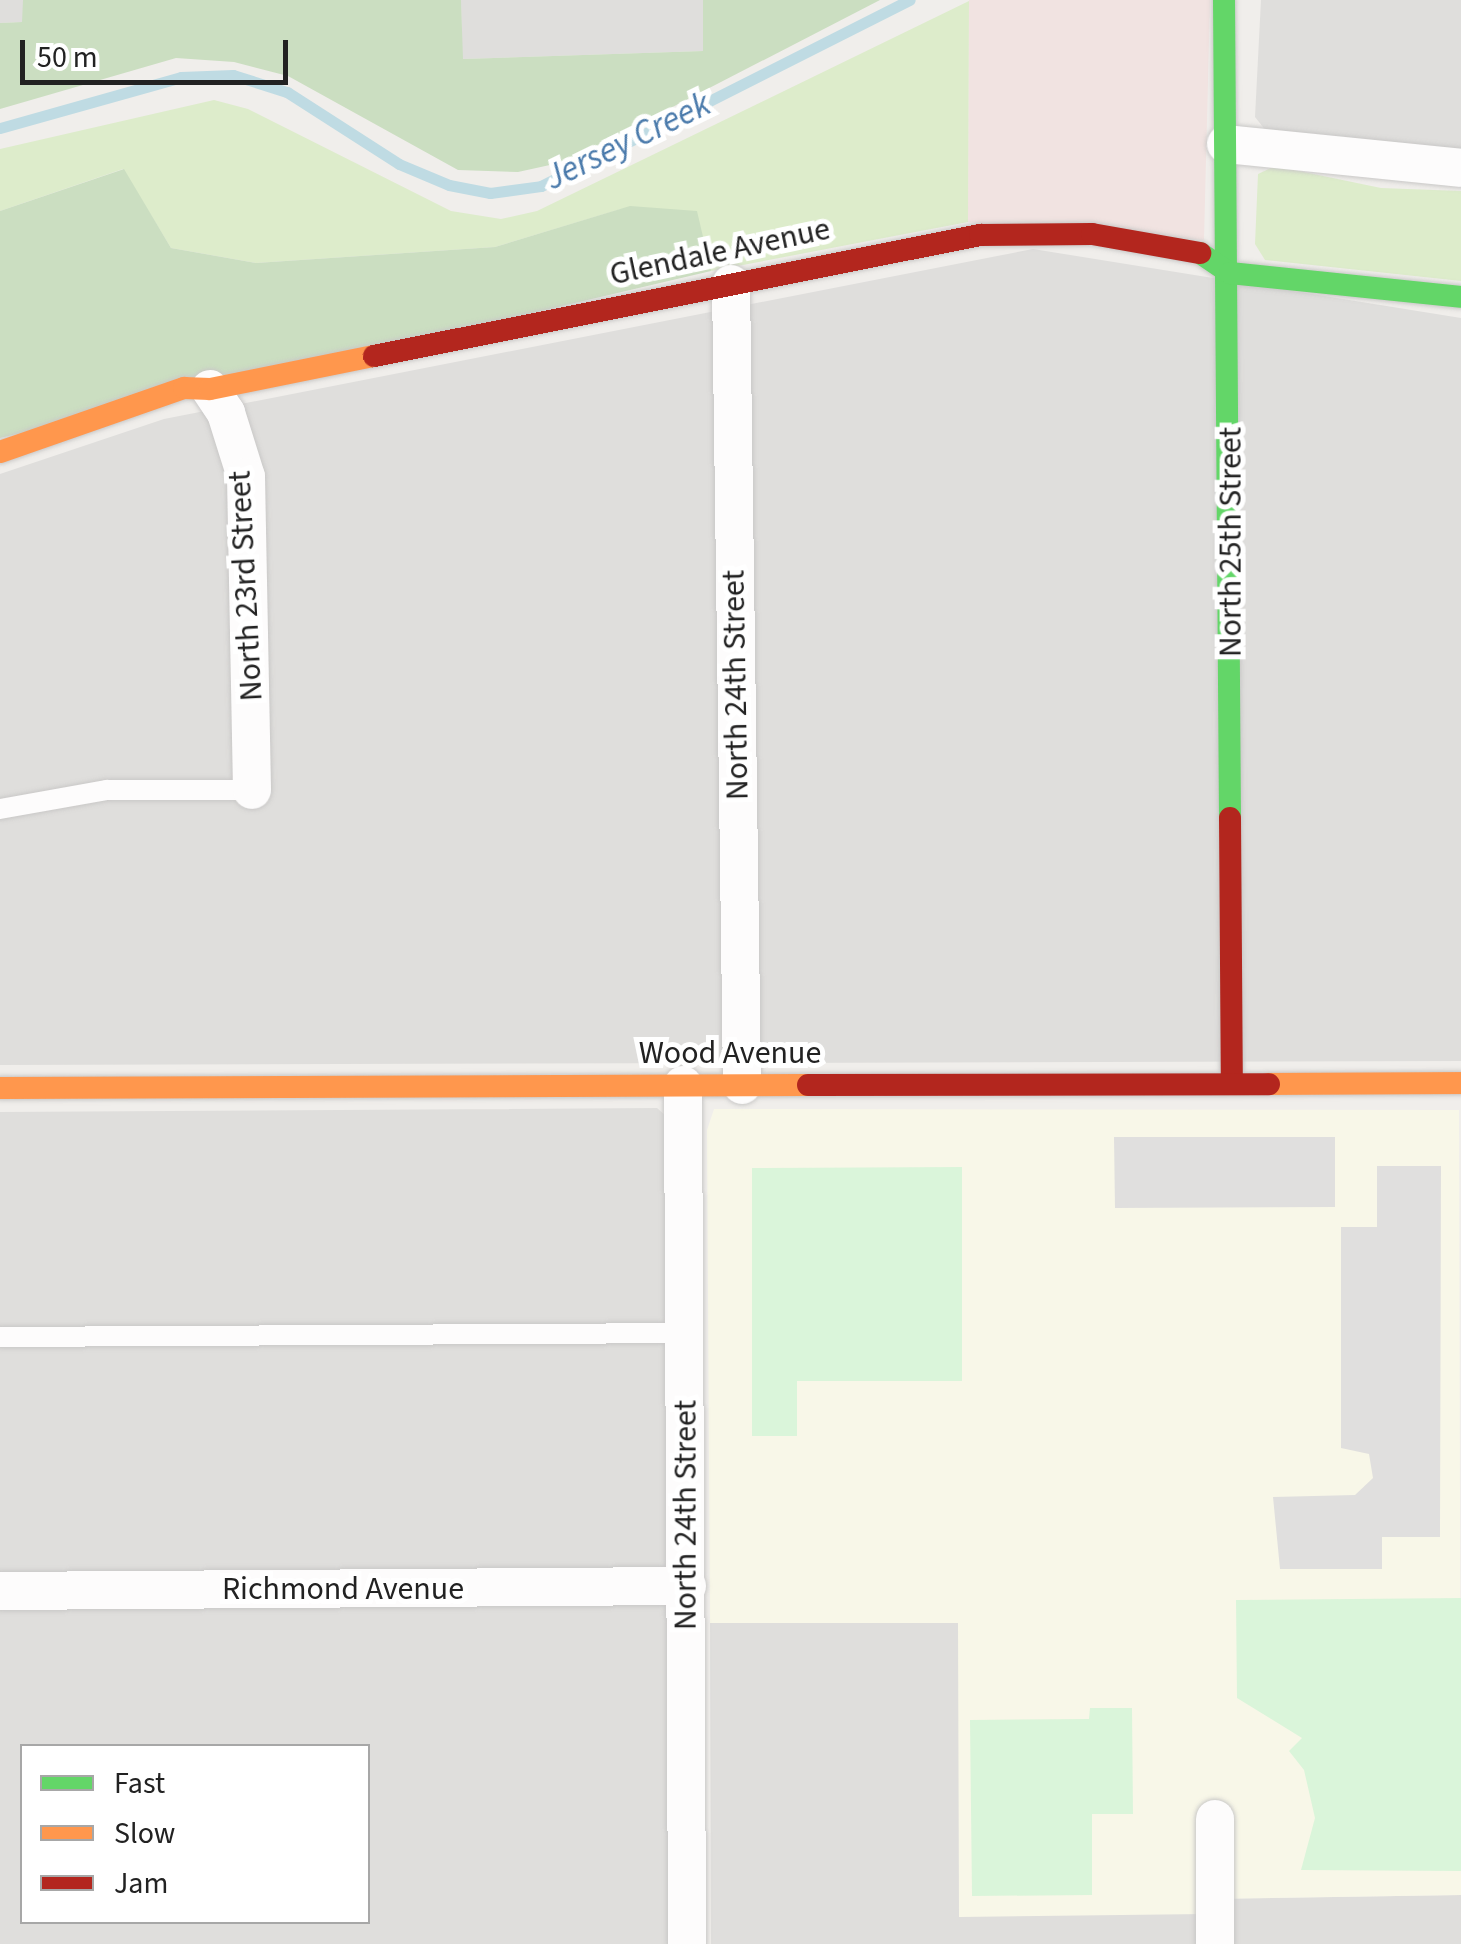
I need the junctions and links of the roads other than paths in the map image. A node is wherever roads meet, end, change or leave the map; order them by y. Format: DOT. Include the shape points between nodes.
graph roads {
  1 [pos="1224,0"];
  2 [pos="1226,144"];
  3 [pos="1461,168"];
  4 [pos="1230,273"];
  5 [pos="731,284"];
  6 [pos="1461,297"];
  7 [pos="210,389"];
  8 [pos="0,452"];
  9 [pos="252,790"];
  10 [pos="0,809"];
  11 [pos="1461,1083"];
  12 [pos="1232,1084"];
  13 [pos="684,1086"];
  14 [pos="742,1086"];
  15 [pos="0,1088"];
  16 [pos="685,1333"];
  17 [pos="0,1336"];
  18 [pos="687,1586"];
  19 [pos="0,1591"];
  20 [pos="1214,1818"];
  21 [pos="687,1944"];
  22 [pos="1215,1944"];
  1 -- 2 [label="street, North 25th Street"];
  2 -- 3 [label="street"];
  2 -- 4 [label="street, North 25th Street"];
  4 -- 5 [label="street, Glendale Avenue" via="1204,254 1092,234 980,235"];
  4 -- 6 [label="street, Glendale Avenue"];
  4 -- 12 [label="street, North 25th Street"];
  5 -- 7 [label="street, Glendale Avenue"];
  5 -- 14 [label="street, North 24th Street"];
  7 -- 8 [label="street, Glendale Avenue" via="184,388 129,404"];
  7 -- 9 [label="street, North 23rd Street" via="226,412 246,477"];
  9 -- 10 [label="lane" via="107,790"];
  11 -- 12 [label="street, Wood Avenue"];
  12 -- 14 [label="street, Wood Avenue"];
  13 -- 14 [label="street, Wood Avenue"];
  13 -- 15 [label="street, Wood Avenue"];
  13 -- 16 [label="street, North 24th Street"];
  16 -- 17 [label="lane"];
  16 -- 18 [label="street, North 24th Street"];
  18 -- 19 [label="street, Richmond Avenue"];
  18 -- 21 [label="street, North 24th Street"];
  20 -- 22 [label="street"];
}
